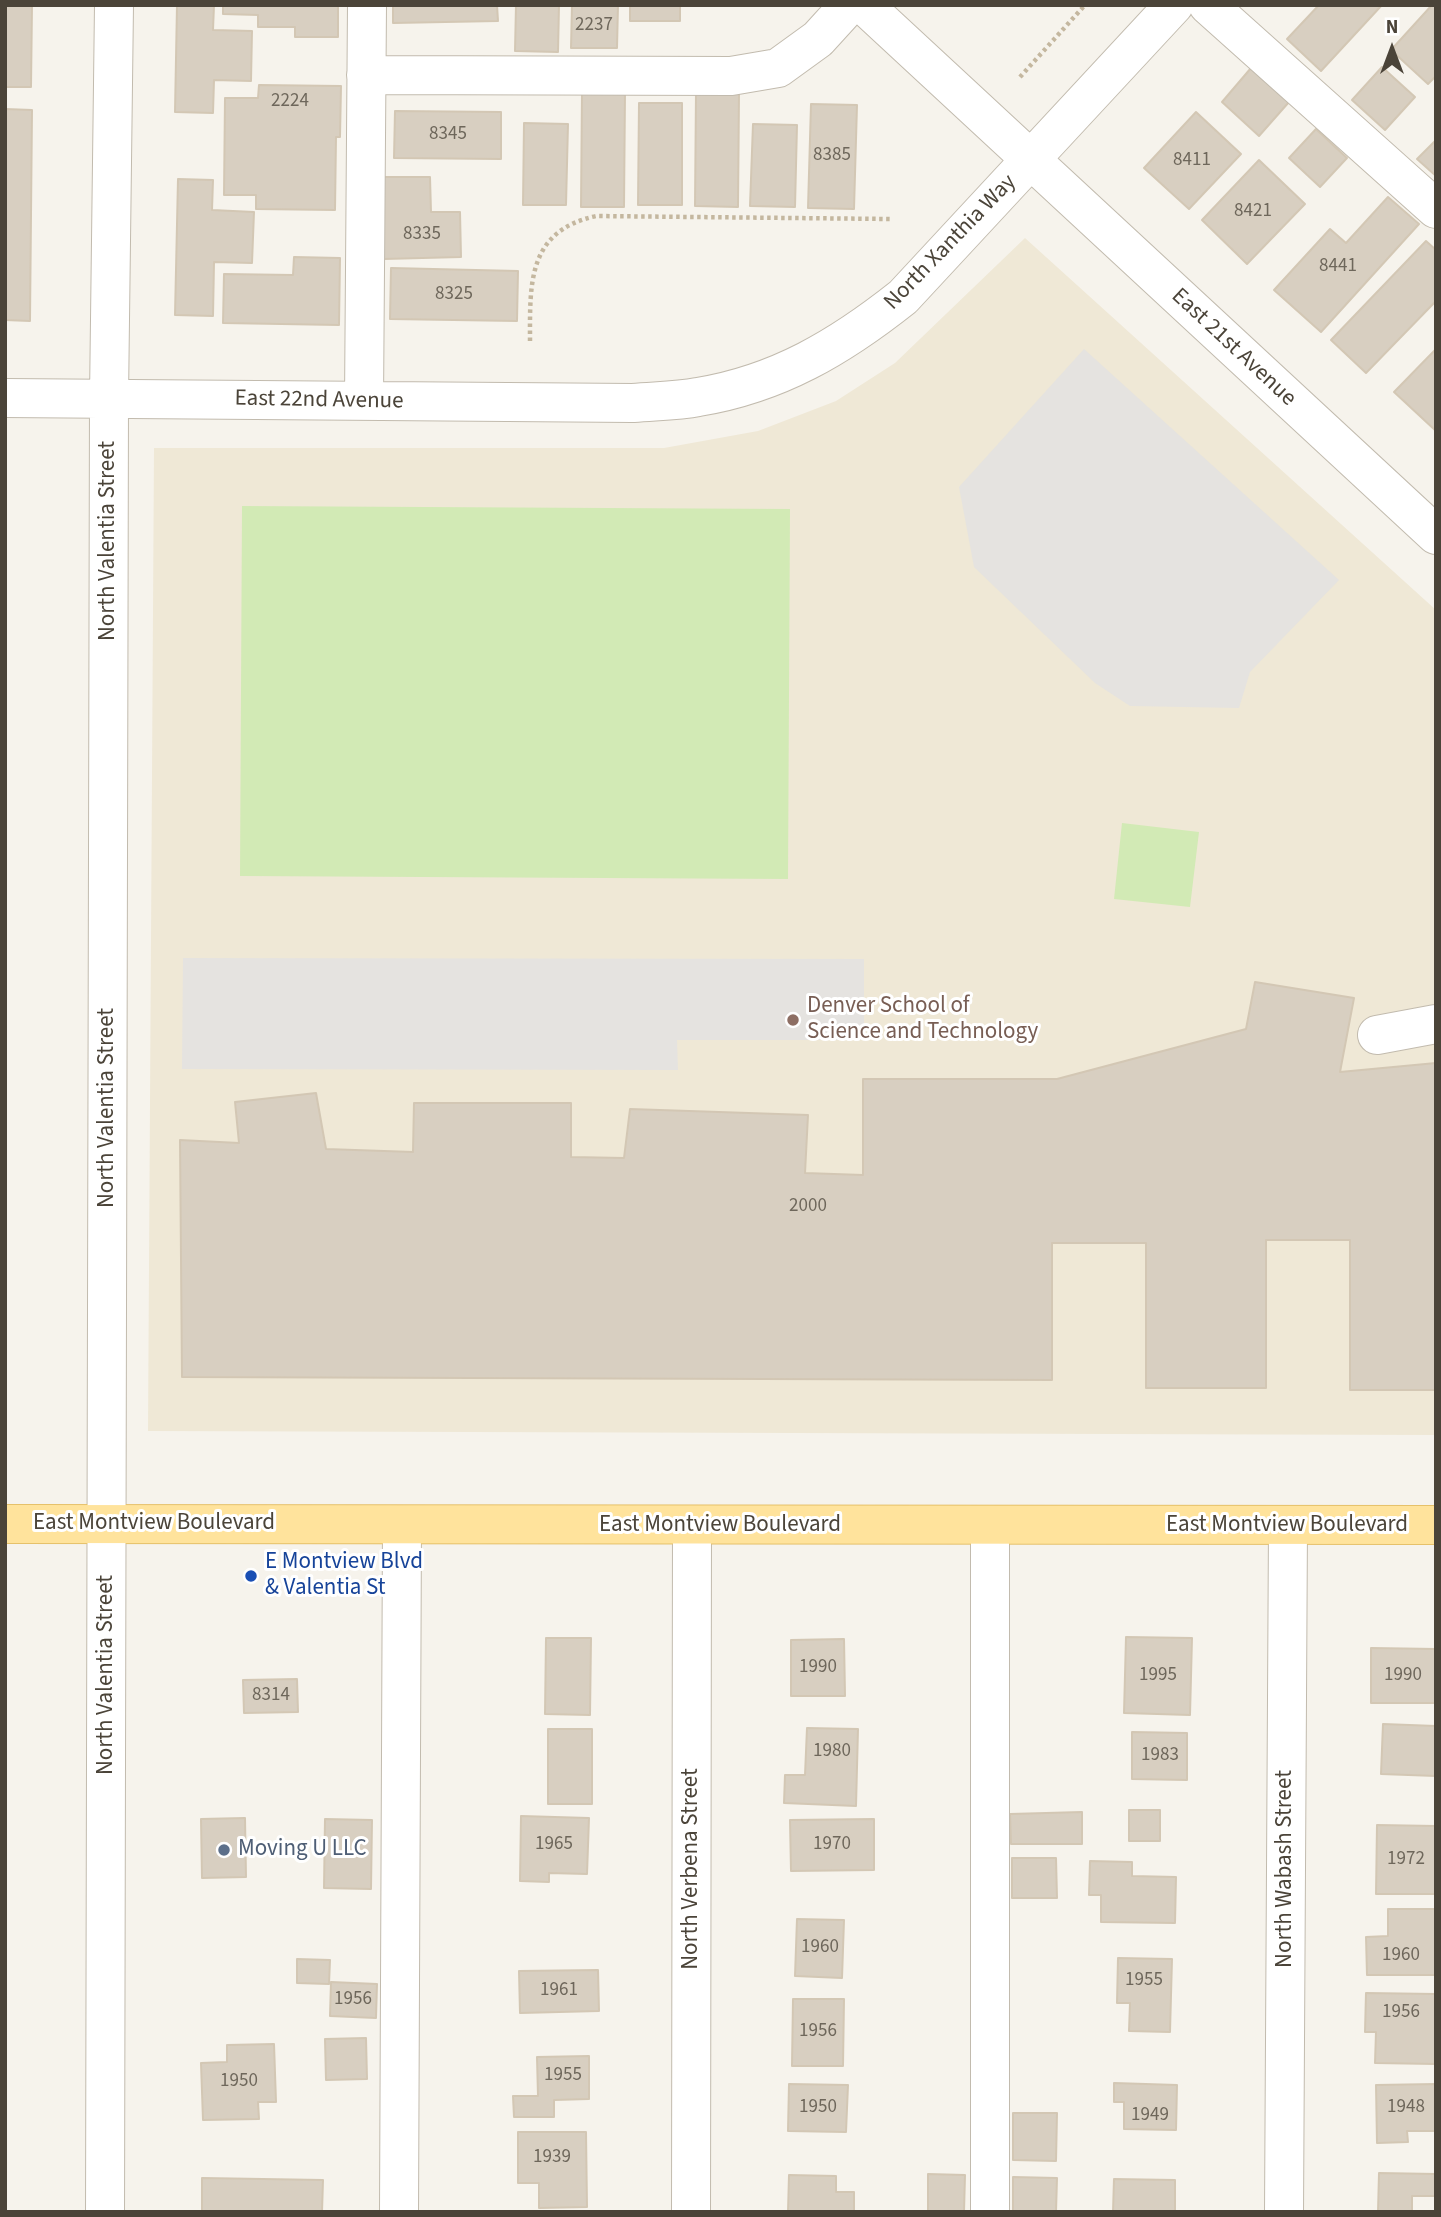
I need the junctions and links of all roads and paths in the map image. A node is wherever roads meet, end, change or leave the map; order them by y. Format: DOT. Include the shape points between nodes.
graph roads {
  1 [pos="114,5"];
  2 [pos="366,5"];
  3 [pos="849,5"];
  4 [pos="864,5"];
  5 [pos="1085,5"];
  6 [pos="1174,5"];
  7 [pos="1208,5"];
  8 [pos="366,75"];
  9 [pos="1020,77"];
  10 [pos="1030,160"];
  11 [pos="1436,209"];
  12 [pos="890,219"];
  13 [pos="530,341"];
  14 [pos="5,398"];
  15 [pos="109,398"];
  16 [pos="364,401"];
  17 [pos="633,403"];
  18 [pos="1436,535"];
  19 [pos="1436,1024"];
  20 [pos="1377,1035"];
  21 [pos="5,1524"];
  22 [pos="107,1524"];
  23 [pos="402,1525"];
  24 [pos="1436,1525"];
  25 [pos="692,1526"];
  26 [pos="990,1526"];
  27 [pos="1288,1526"];
  28 [pos="105,2212"];
  29 [pos="399,2212"];
  30 [pos="691,2212"];
  31 [pos="990,2212"];
  32 [pos="1284,2212"];
  1 -- 15 [label="street, North Valentia Street"];
  2 -- 8 [label="street"];
  3 -- 8 [label="street" via="818,38 778,68 731,76"];
  4 -- 10 [label="street"];
  5 -- 9 [label="path"];
  6 -- 10 [label="street, North Xanthia Way"];
  7 -- 11 [label="street"];
  8 -- 16 [label="street"];
  10 -- 17 [label="street, North Xanthia Way" via="903,297 859,332 811,360 752,384 698,397"];
  10 -- 18 [label="street, East 21st Avenue"];
  12 -- 13 [label="path" via="596,216 578,220 544,248 535,266"];
  14 -- 15 [label="street, East 22nd Avenue"];
  15 -- 16 [label="street, East 22nd Avenue"];
  15 -- 22 [label="street, North Valentia Street"];
  16 -- 17 [label="street, East 22nd Avenue"];
  19 -- 20 [label="street"];
  21 -- 22 [label="main road, East Montview Boulevard"];
  22 -- 23 [label="main road, East Montview Boulevard"];
  22 -- 28 [label="street, North Valentia Street"];
  23 -- 25 [label="main road, East Montview Boulevard"];
  23 -- 29 [label="street"];
  24 -- 27 [label="main road, East Montview Boulevard"];
  25 -- 26 [label="main road, East Montview Boulevard"];
  25 -- 30 [label="street, North Verbena Street"];
  26 -- 27 [label="main road, East Montview Boulevard"];
  26 -- 31 [label="street"];
  27 -- 32 [label="street, North Wabash Street"];
}
